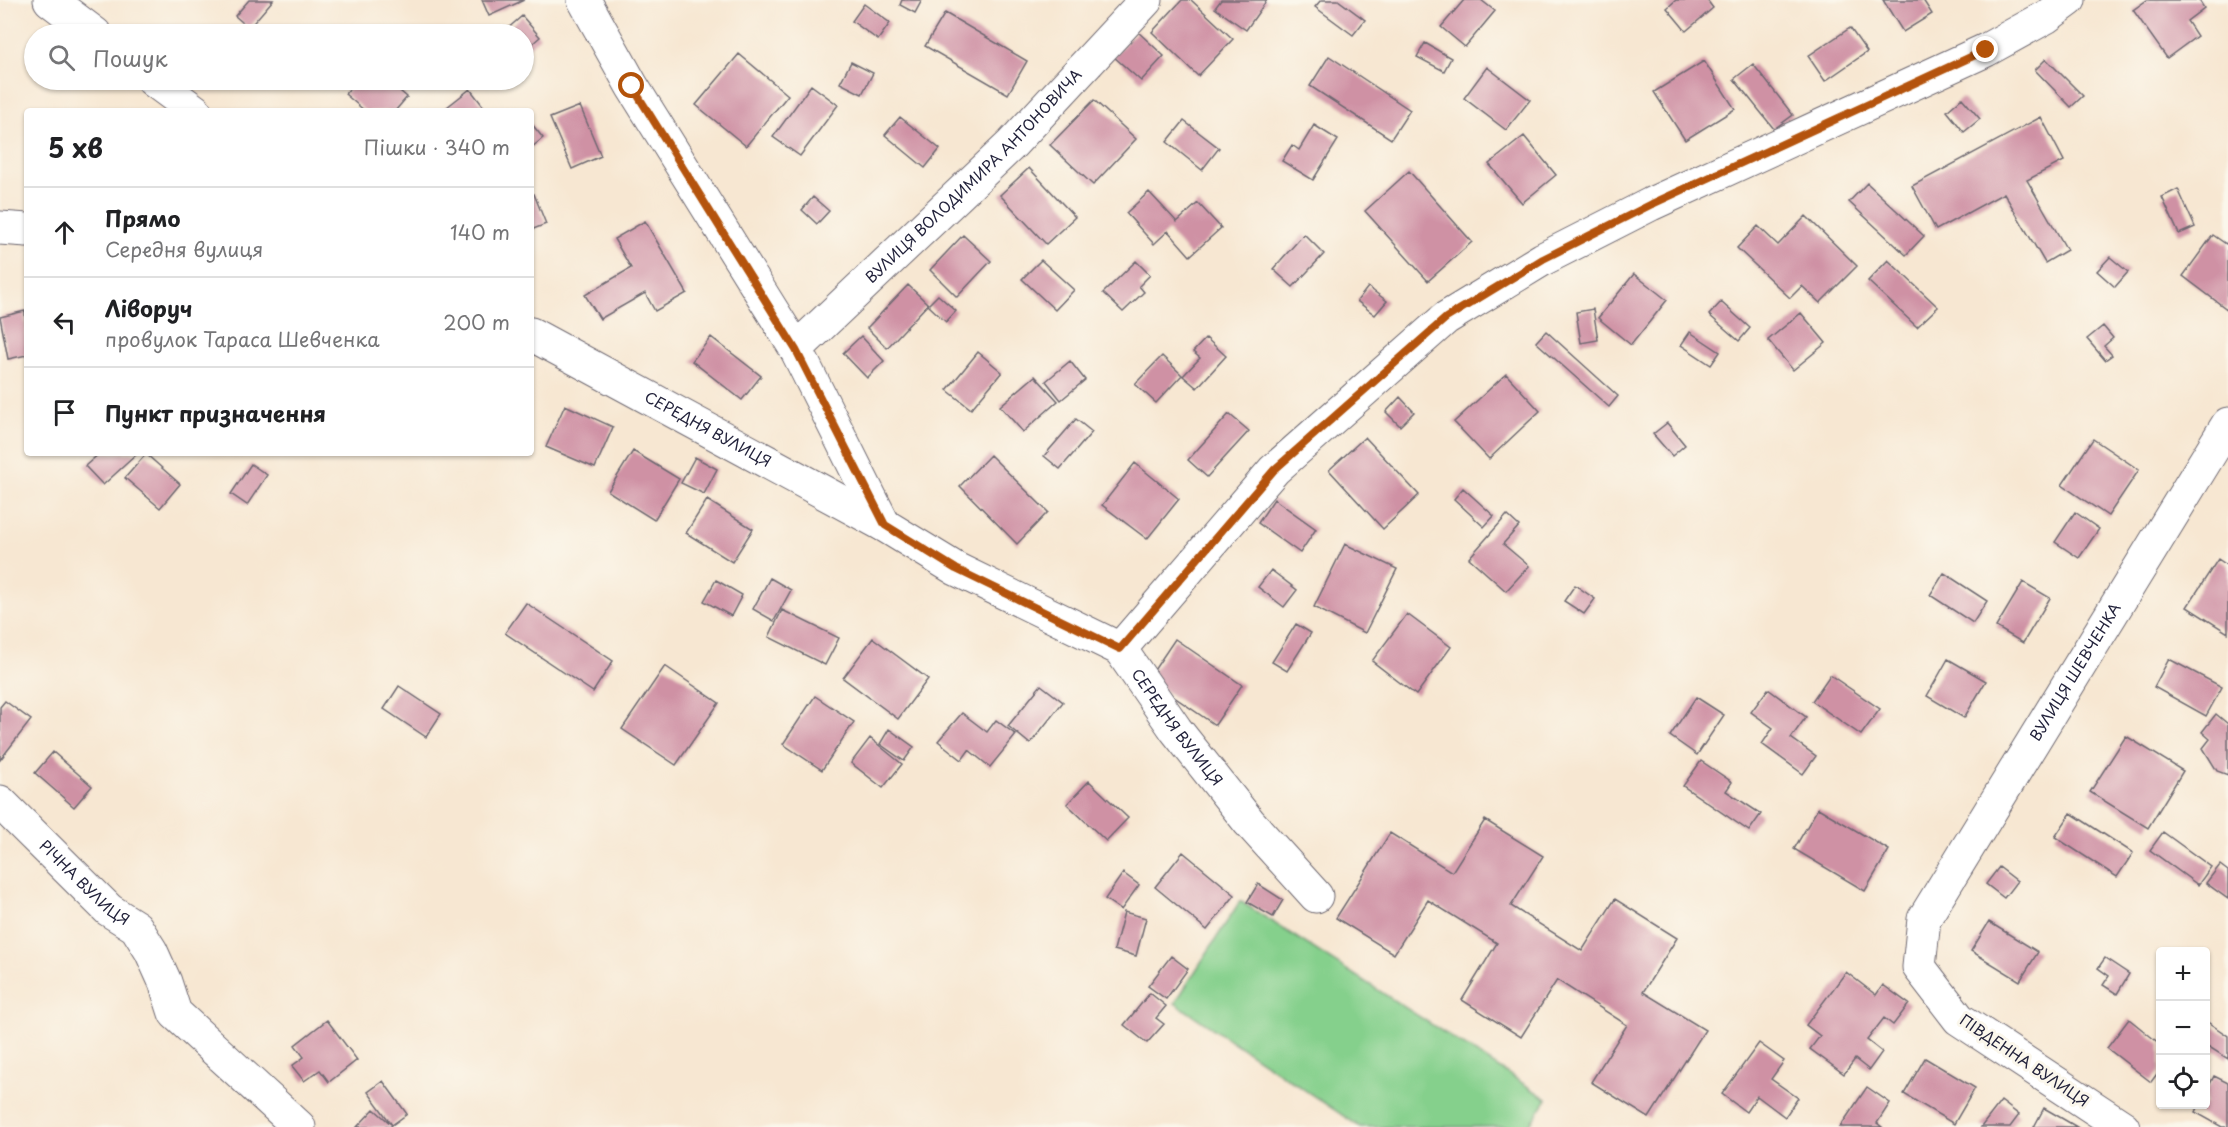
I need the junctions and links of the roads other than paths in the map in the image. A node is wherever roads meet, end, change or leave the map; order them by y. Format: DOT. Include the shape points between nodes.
graph roads {
  1 [pos="584,0"];
  2 [pos="1146,0"];
  3 [pos="2069,0"];
  4 [pos="167,90"];
  5 [pos="191,108"];
  6 [pos="0,228"];
  7 [pos="24,230"];
  8 [pos="534,336"];
  9 [pos="796,350"];
  10 [pos="2228,424"];
  11 [pos="885,525"];
  12 [pos="1120,649"];
  13 [pos="0,802"];
  14 [pos="1316,896"];
  15 [pos="1924,919"];
  16 [pos="299,1127"];
  17 [pos="2123,1127"];
  1 -- 9 [label="street" via="632,86"];
  2 -- 9 [label="street, ВУЛИЦЯ ВОЛОДИМИРА АНТОНОВИЧА" via="1011,145"];
  3 -- 12 [label="street" via="1986,50 1652,204 1543,259 1446,318 1274,470"];
  4 -- 5 [label="street"];
  6 -- 7 [label="street"];
  8 -- 11 [label="street, СЕРЕДНЯ ВУЛИЦЯ"];
  9 -- 11 [label="street"];
  10 -- 15 [label="street, ВУЛИЦЯ ШЕВЧЕНКА"];
  11 -- 12 [label="street, СЕРЕДНЯ ВУЛИЦЯ" via="956,569"];
  12 -- 14 [label="street, СЕРЕДНЯ ВУЛИЦЯ" via="1183,739 1249,822"];
  13 -- 16 [label="street, РІЧНА ВУЛИЦЯ" via="109,910 136,927 151,951 176,1013"];
  15 -- 17 [label="street, ПІВДЕННА ВУЛИЦЯ" via="1919,967 1959,1019"];
}
